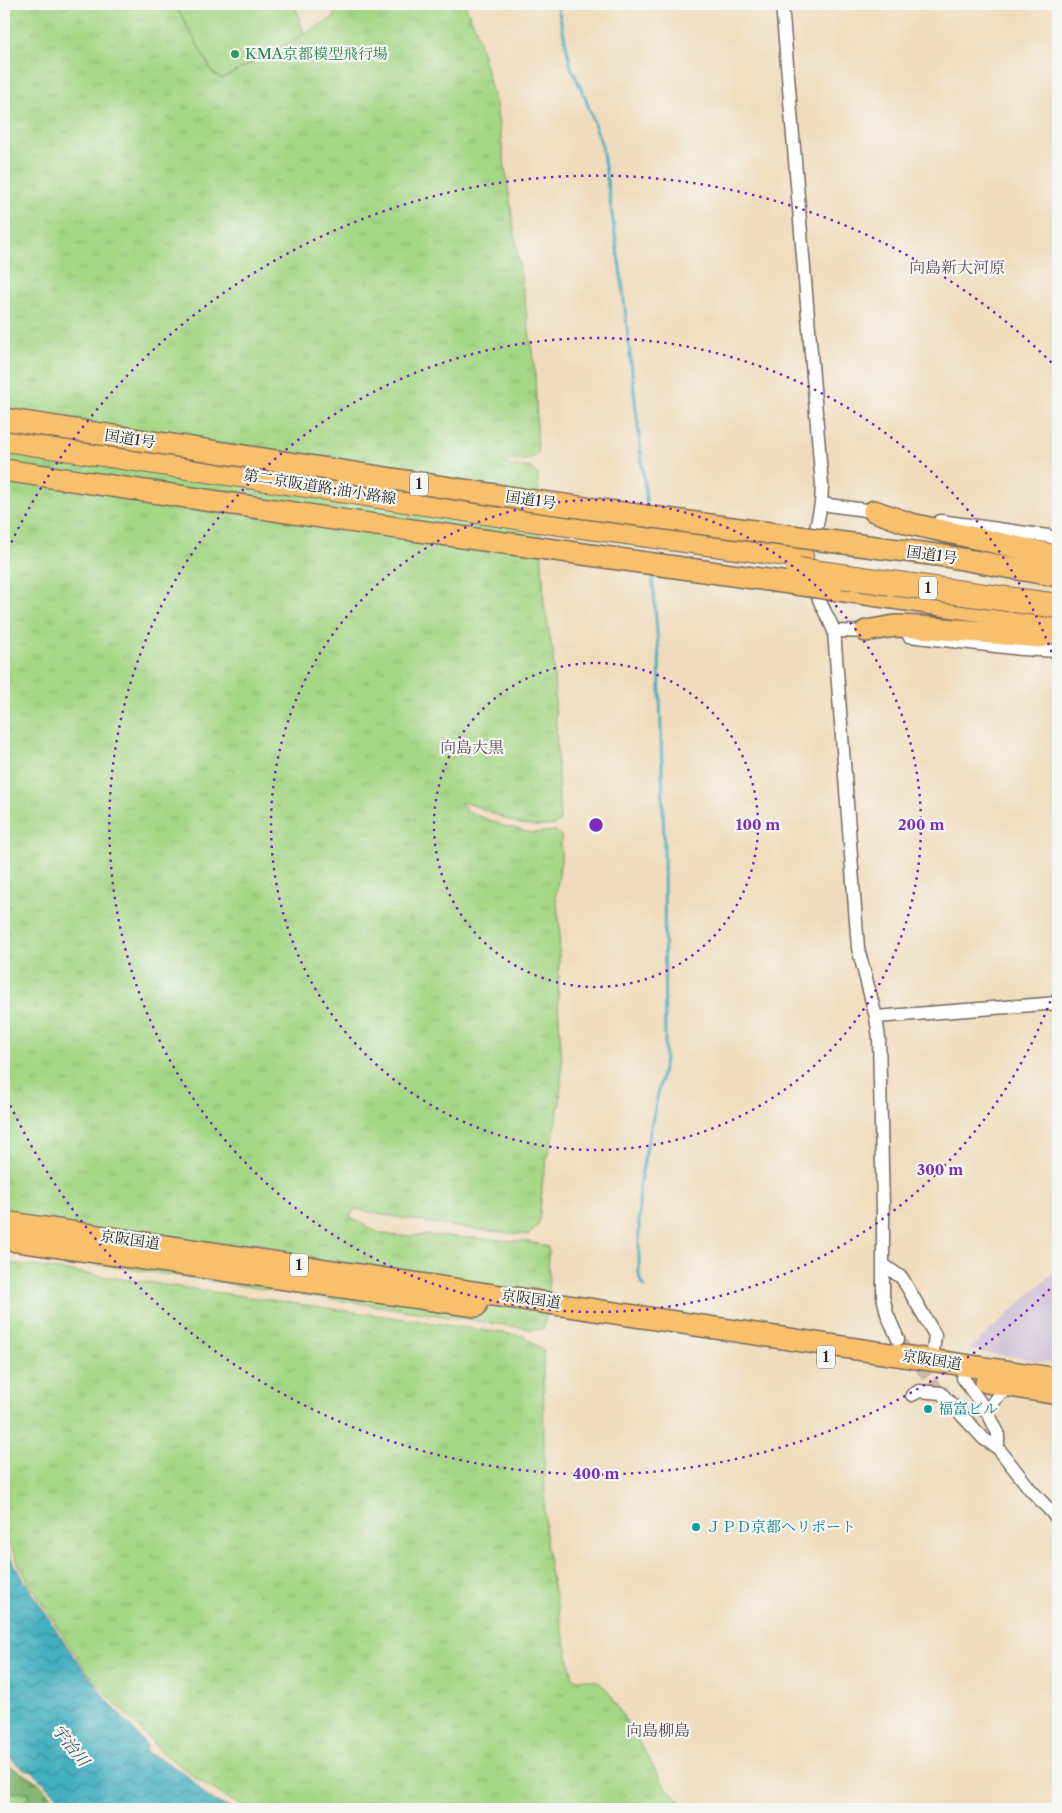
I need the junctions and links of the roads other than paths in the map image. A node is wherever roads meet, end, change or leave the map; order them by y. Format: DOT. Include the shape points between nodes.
graph roads {
  1 [pos="782,4"];
  2 [pos="4,419"];
  3 [pos="4,439"];
  4 [pos="4,452"];
  5 [pos="4,470"];
  6 [pos="821,504"];
  7 [pos="874,511"];
  8 [pos="1058,539"];
  9 [pos="783,561"];
  10 [pos="1058,562"];
  11 [pos="1058,576"];
  12 [pos="1058,592"];
  13 [pos="1058,606"];
  14 [pos="1058,620"];
  15 [pos="1058,629"];
  16 [pos="834,631"];
  17 [pos="866,631"];
  18 [pos="1058,651"];
  19 [pos="1058,1003"];
  20 [pos="876,1017"];
  21 [pos="4,1222"];
  22 [pos="4,1239"];
  23 [pos="884,1265"];
  24 [pos="594,1316"];
  25 [pos="898,1340"];
  26 [pos="932,1360"];
  27 [pos="963,1378"];
  28 [pos="1058,1379"];
  29 [pos="1013,1387"];
  30 [pos="1058,1394"];
  31 [pos="912,1395"];
  32 [pos="989,1415"];
  33 [pos="998,1448"];
  34 [pos="1058,1520"];
  1 -- 6 [label="street"];
  2 -- 11 [label="highway, 国道1号 / 1, bridge" via="526,500 944,556"];
  3 -- 9 [label="highway, 第二京阪道路;油小路線 / 1" via="514,516"];
  4 -- 9 [label="highway, 第二京阪道路;油小路線 / 1" via="287,497"];
  5 -- 14 [label="highway, 1, bridge"];
  6 -- 7 [label="street"];
  6 -- 16 [label="street" via="811,552 816,594"];
  7 -- 8 [label="street"];
  7 -- 10 [label="highway" via="911,524 1048,554"];
  9 -- 12 [label="highway, 1"];
  9 -- 13 [label="highway, 1, bridge"];
  15 -- 17 [label="highway" via="1042,637 895,626"];
  16 -- 17 [label="street"];
  16 -- 20 [label="street" via="858,948"];
  17 -- 18 [label="street" via="1022,650"];
  19 -- 20 [label="street"];
  20 -- 23 [label="street"];
  21 -- 24 [label="highway, 京阪国道 / 1"];
  22 -- 24 [label="highway, 京阪国道 / 1"];
  23 -- 25 [label="street" via="883,1296"];
  23 -- 26 [label="street" via="902,1278 935,1335"];
  24 -- 26 [label="highway, 京阪国道 / 1"];
  24 -- 27 [label="highway, 京阪国道 / 1"];
  26 -- 28 [label="highway, 京阪国道 / 1"];
  27 -- 29 [label="highway, 京阪国道 / 1"];
  27 -- 32 [label="street"];
  29 -- 30 [label="highway, 京阪国道 / 1"];
  29 -- 32 [label="street" via="999,1393"];
  31 -- 33 [label="street" via="919,1391 941,1394 984,1439"];
  32 -- 33 [label="street" via="998,1433"];
  33 -- 34 [label="street"];
}
